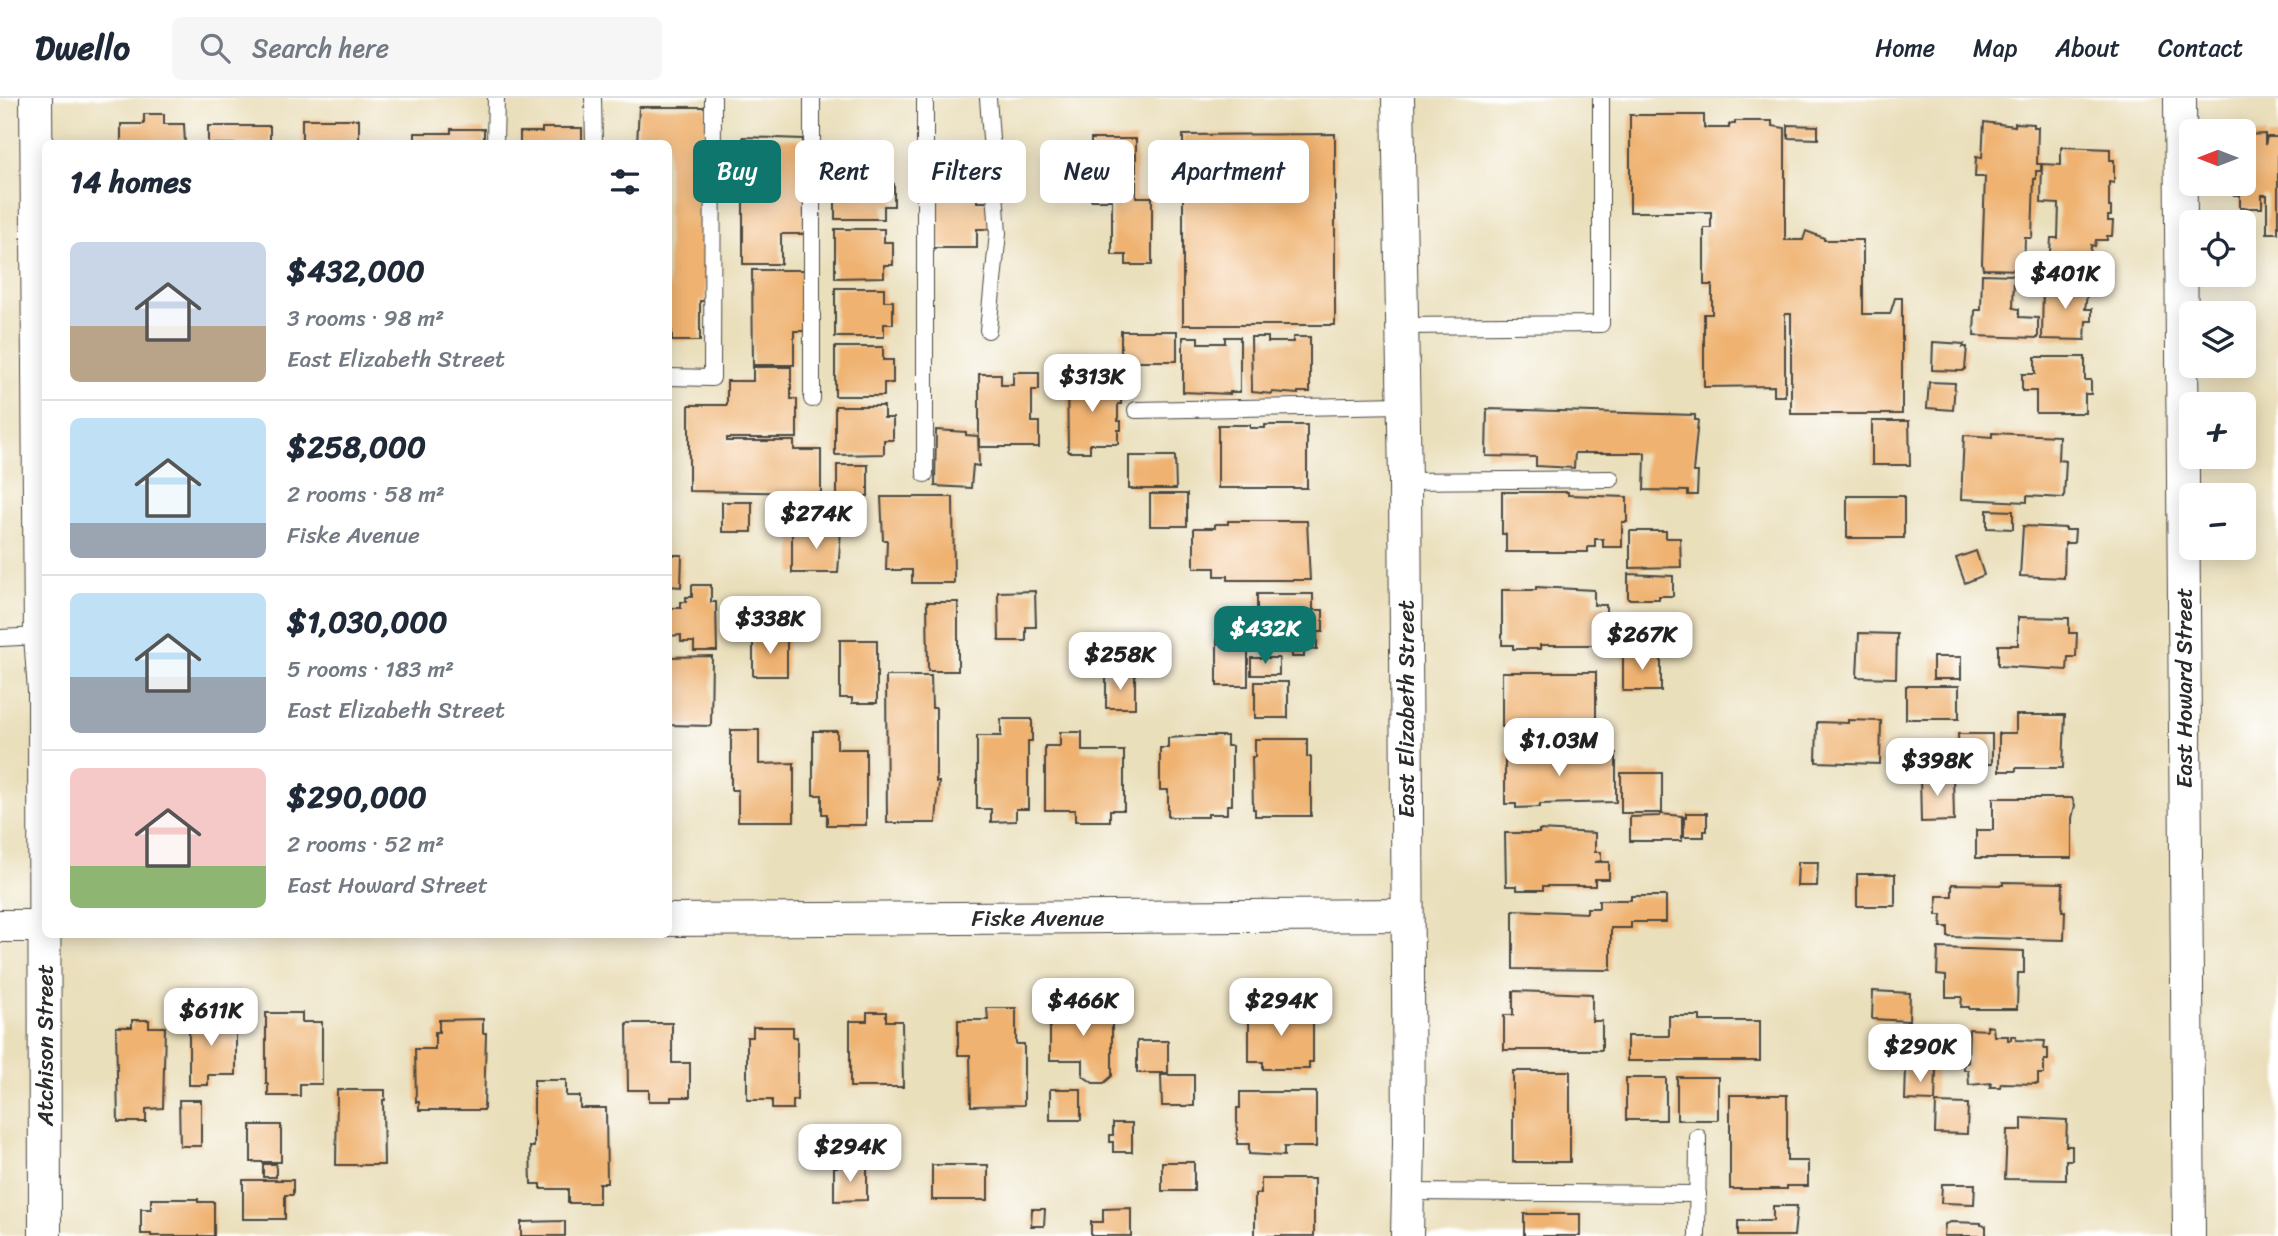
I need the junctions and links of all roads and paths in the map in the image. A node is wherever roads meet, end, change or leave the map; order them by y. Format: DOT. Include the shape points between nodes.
graph roads {
  1 [pos="36,98"];
  2 [pos="496,98"];
  3 [pos="593,98"];
  4 [pos="713,98"];
  5 [pos="812,98"];
  6 [pos="925,98"];
  7 [pos="988,98"];
  8 [pos="1398,98"];
  9 [pos="1601,98"];
  10 [pos="2180,98"];
  11 [pos="495,140"];
  12 [pos="594,140"];
  13 [pos="1401,327"];
  14 [pos="988,330"];
  15 [pos="42,335"];
  16 [pos="672,377"];
  17 [pos="812,399"];
  18 [pos="1402,405"];
  19 [pos="1136,410"];
  20 [pos="925,474"];
  21 [pos="1611,479"];
  22 [pos="1405,481"];
  23 [pos="40,636"];
  24 [pos="0,638"];
  25 [pos="42,664"];
  26 [pos="1407,915"];
  27 [pos="672,920"];
  28 [pos="0,926"];
  29 [pos="42,926"];
  30 [pos="45,938"];
  31 [pos="1698,1137"];
  32 [pos="1406,1192"];
  33 [pos="1698,1194"];
  34 [pos="45,1236"];
  35 [pos="1407,1236"];
  36 [pos="1697,1236"];
  37 [pos="2189,1236"];
  1 -- 15 [label="street, Atchison Street"];
  2 -- 11 [label="lane"];
  3 -- 12 [label="lane"];
  4 -- 16 [label="lane" via="712,378"];
  5 -- 17 [label="lane"];
  6 -- 20 [label="lane"];
  7 -- 14 [label="lane" via="998,233"];
  8 -- 13 [label="street, East Elizabeth Street"];
  9 -- 13 [label="lane" via="1601,324"];
  10 -- 37 [label="street, East Howard Street"];
  13 -- 18 [label="street, East Elizabeth Street"];
  15 -- 23 [label="street, Atchison Street"];
  18 -- 19 [label="lane"];
  18 -- 22 [label="street, East Elizabeth Street"];
  21 -- 22 [label="lane"];
  22 -- 26 [label="street, East Elizabeth Street"];
  23 -- 24 [label="lane"];
  23 -- 25 [label="street, Atchison Street"];
  26 -- 27 [label="street, Fiske Avenue"];
  26 -- 32 [label="street, East Elizabeth Street"];
  28 -- 29 [label="street"];
  30 -- 34 [label="street, Atchison Street"];
  31 -- 33 [label="lane"];
  32 -- 33 [label="lane"];
  32 -- 35 [label="street, East Elizabeth Street"];
  33 -- 36 [label="lane"];
}
